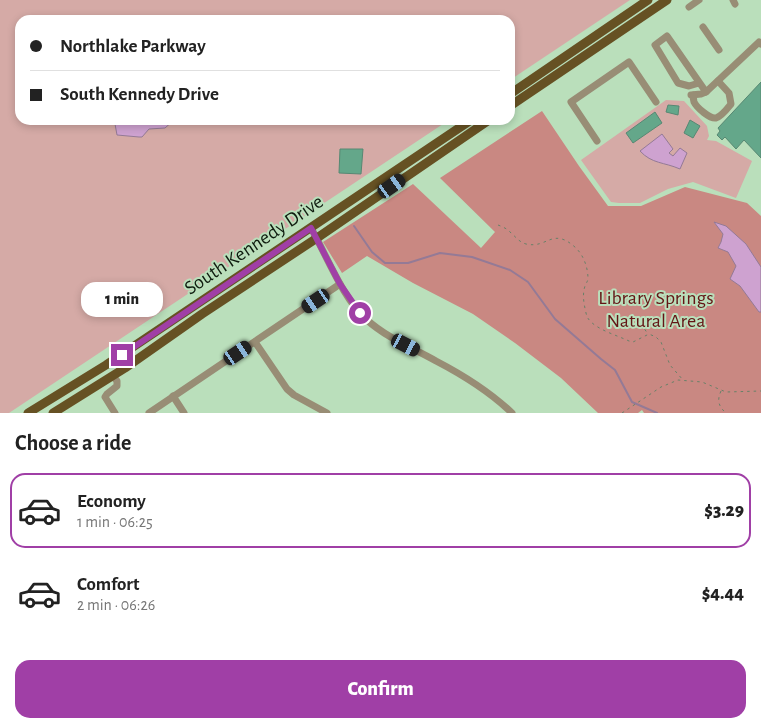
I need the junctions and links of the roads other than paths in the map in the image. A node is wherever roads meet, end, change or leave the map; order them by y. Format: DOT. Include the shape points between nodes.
graph roads {
  1 [pos="648,0"];
  2 [pos="667,0"];
  3 [pos="699,0"];
  4 [pos="689,7"];
  5 [pos="703,27"];
  6 [pos="761,44"];
  7 [pos="719,50"];
  8 [pos="718,81"];
  9 [pos="699,83"];
  10 [pos="515,91"];
  11 [pos="706,92"];
  12 [pos="656,102"];
  13 [pos="515,103"];
  14 [pos="464,125"];
  15 [pos="482,125"];
  16 [pos="597,141"];
  17 [pos="311,228"];
  18 [pos="317,238"];
  19 [pos="340,284"];
  20 [pos="255,342"];
  21 [pos="113,376"];
  22 [pos="173,396"];
  23 [pos="28,413"];
  24 [pos="53,413"];
  25 [pos="115,413"];
  26 [pos="149,413"];
  27 [pos="184,413"];
  28 [pos="327,413"];
  29 [pos="512,413"];
  1 -- 10 [label="main road"];
  2 -- 13 [label="main road"];
  3 -- 4 [label="street"];
  5 -- 7 [label="street"];
  6 -- 8 [label="street" via="759,42"];
  8 -- 11 [label="street"];
  8 -- 11 [label="street" via="729,93 731,104 718,117 709,117 693,100 692,95"];
  9 -- 9 [label="street" via="667,36 655,45 678,83 688,86"];
  9 -- 11 [label="street"];
  12 -- 16 [label="street" via="630,62 571,102"];
  14 -- 17 [label="main road, South Kennedy Drive"];
  15 -- 18 [label="main road, South Kennedy Drive"];
  17 -- 18 [label="street"];
  17 -- 23 [label="main road, South Kennedy Drive" via="106,365"];
  18 -- 19 [label="street"];
  18 -- 21 [label="main road, South Kennedy Drive"];
  19 -- 20 [label="street"];
  19 -- 29 [label="street" via="360,313 379,329 459,373"];
  20 -- 22 [label="street"];
  20 -- 28 [label="street" via="287,389"];
  21 -- 24 [label="main road, South Kennedy Drive"];
  21 -- 25 [label="street" via="117,386 106,397"];
  22 -- 26 [label="street"];
  22 -- 27 [label="street"];
}
